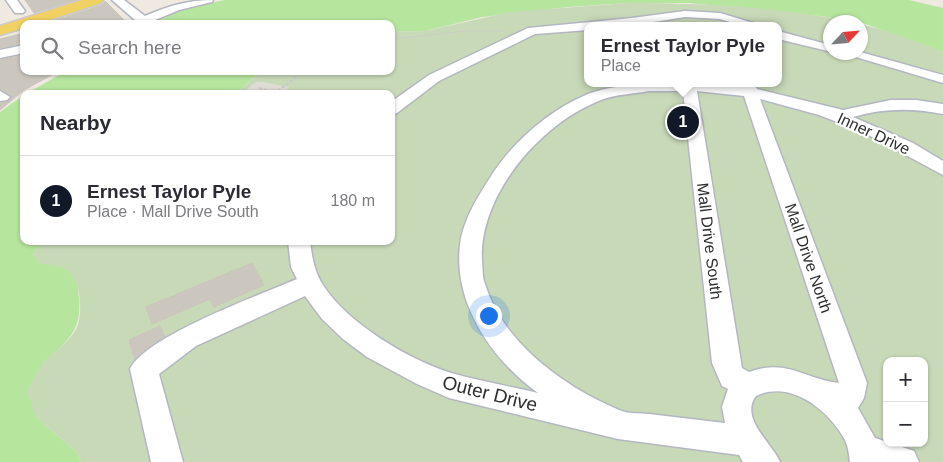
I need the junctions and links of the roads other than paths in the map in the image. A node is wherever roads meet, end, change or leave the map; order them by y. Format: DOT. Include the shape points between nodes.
graph roads {
  1 [pos="11,0"];
  2 [pos="96,0"];
  3 [pos="117,0"];
  4 [pos="208,0"];
  5 [pos="19,11"];
  6 [pos="34,20"];
  7 [pos="138,20"];
  8 [pos="145,20"];
  9 [pos="632,22"];
  10 [pos="742,22"];
  11 [pos="20,25"];
  12 [pos="584,26"];
  13 [pos="0,31"];
  14 [pos="782,36"];
  15 [pos="823,47"];
  16 [pos="20,50"];
  17 [pos="0,54"];
  18 [pos="868,58"];
  19 [pos="943,79"];
  20 [pos="620,87"];
  21 [pos="668,87"];
  22 [pos="689,87"];
  23 [pos="752,87"];
  24 [pos="755,87"];
  25 [pos="606,93"];
  26 [pos="395,107"];
  27 [pos="943,109"];
  28 [pos="840,115"];
  29 [pos="943,169"];
  30 [pos="299,245"];
  31 [pos="309,284"];
  32 [pos="748,386"];
  33 [pos="822,394"];
  34 [pos="618,425"];
  35 [pos="755,452"];
  36 [pos="866,456"];
  37 [pos="167,462"];
  38 [pos="902,462"];
  1 -- 5 [label="street"];
  2 -- 6 [label="main road"];
  3 -- 7 [label="street"];
  4 -- 8 [label="street" via="176,7"];
  9 -- 10 [label="street" via="677,14 720,16"];
  11 -- 13 [label="main road"];
  12 -- 26 [label="street" via="537,30 521,35 434,78"];
  14 -- 15 [label="street"];
  16 -- 17 [label="street"];
  18 -- 19 [label="street"];
  20 -- 25 [label="street"];
  21 -- 25 [label="street, Inner Drive"];
  22 -- 32 [label="street, Mall Drive South" via="726,364 732,378"];
  23 -- 33 [label="street, Mall Drive North" via="853,383 850,398"];
  24 -- 28 [label="street, Inner Drive"];
  25 -- 34 [label="street, Inner Drive" via="579,105 544,128 505,168 487,193 477,216 470,241 469,264 480,306 512,354 562,396"];
  27 -- 28 [label="street" via="888,104"];
  28 -- 29 [label="street, Inner Drive"];
  30 -- 31 [label="street, Outer Drive" via="300,260"];
  31 -- 34 [label="street, Outer Drive" via="326,307 375,349 426,376 449,385"];
  31 -- 37 [label="street" via="188,338 144,369"];
  32 -- 33 [label="street" via="759,380 789,380"];
  32 -- 35 [label="street" via="736,409 738,424"];
  33 -- 36 [label="street" via="850,420 860,435"];
  34 -- 35 [label="street, Outer Drive"];
  36 -- 38 [label="street"];
}
